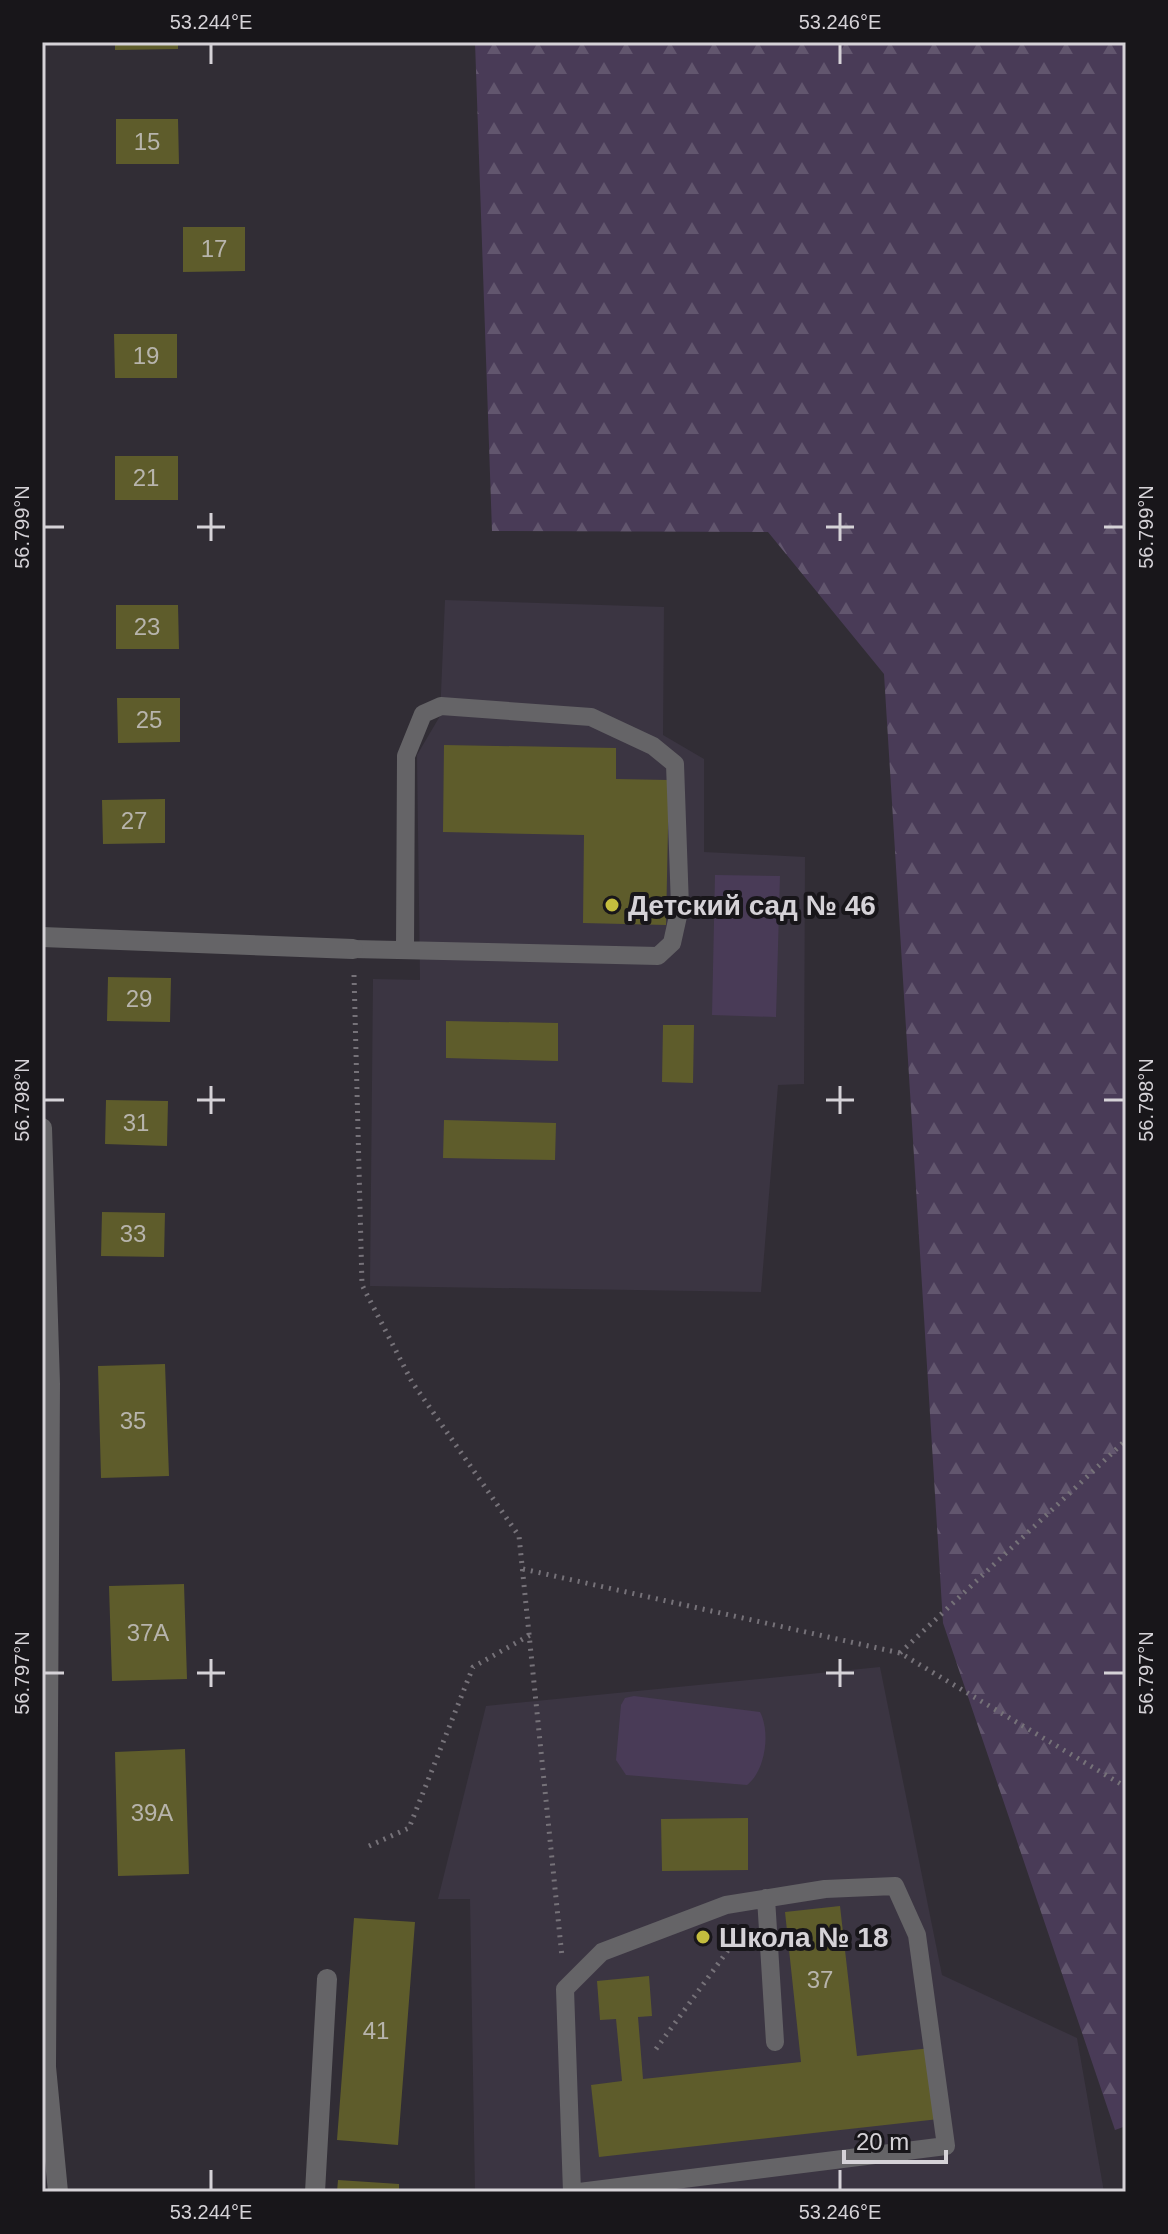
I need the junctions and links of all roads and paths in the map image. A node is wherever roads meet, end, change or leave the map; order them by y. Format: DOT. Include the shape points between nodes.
graph roads {
  1 [pos="42,937"];
  2 [pos="353,949"];
  3 [pos="405,950"];
  4 [pos="42,1128"];
  5 [pos="1126,1440"];
  6 [pos="523,1569"];
  7 [pos="530,1635"];
  8 [pos="900,1653"];
  9 [pos="1126,1787"];
  10 [pos="369,1846"];
  11 [pos="766,1898"];
  12 [pos="327,1979"];
  13 [pos="565,1989"];
  14 [pos="775,2042"];
  15 [pos="656,2049"];
  16 [pos="44,2067"];
  17 [pos="58,2192"];
  18 [pos="315,2192"];
  19 [pos="572,2192"];
  20 [pos="579,2192"];
  1 -- 2 [label="street"];
  2 -- 3 [label="lane"];
  2 -- 6 [label="path" via="362,1285 412,1382 519,1536"];
  3 -- 3 [label="lane" via="658,956 672,943 680,907 675,764 653,746 591,717 441,706 423,714 406,756"];
  4 -- 16 [label="street" via="50,1384"];
  5 -- 8 [label="path"];
  6 -- 7 [label="path"];
  6 -- 8 [label="path"];
  7 -- 10 [label="path" via="473,1667 409,1828"];
  7 -- 13 [label="path"];
  8 -- 9 [label="path"];
  11 -- 13 [label="lane" via="726,1905 602,1952"];
  11 -- 14 [label="lane"];
  11 -- 15 [label="path"];
  11 -- 20 [label="lane" via="895,1886 917,1935 946,2146"];
  12 -- 18 [label="street"];
  13 -- 19 [label="lane"];
  16 -- 17 [label="street"];
}
